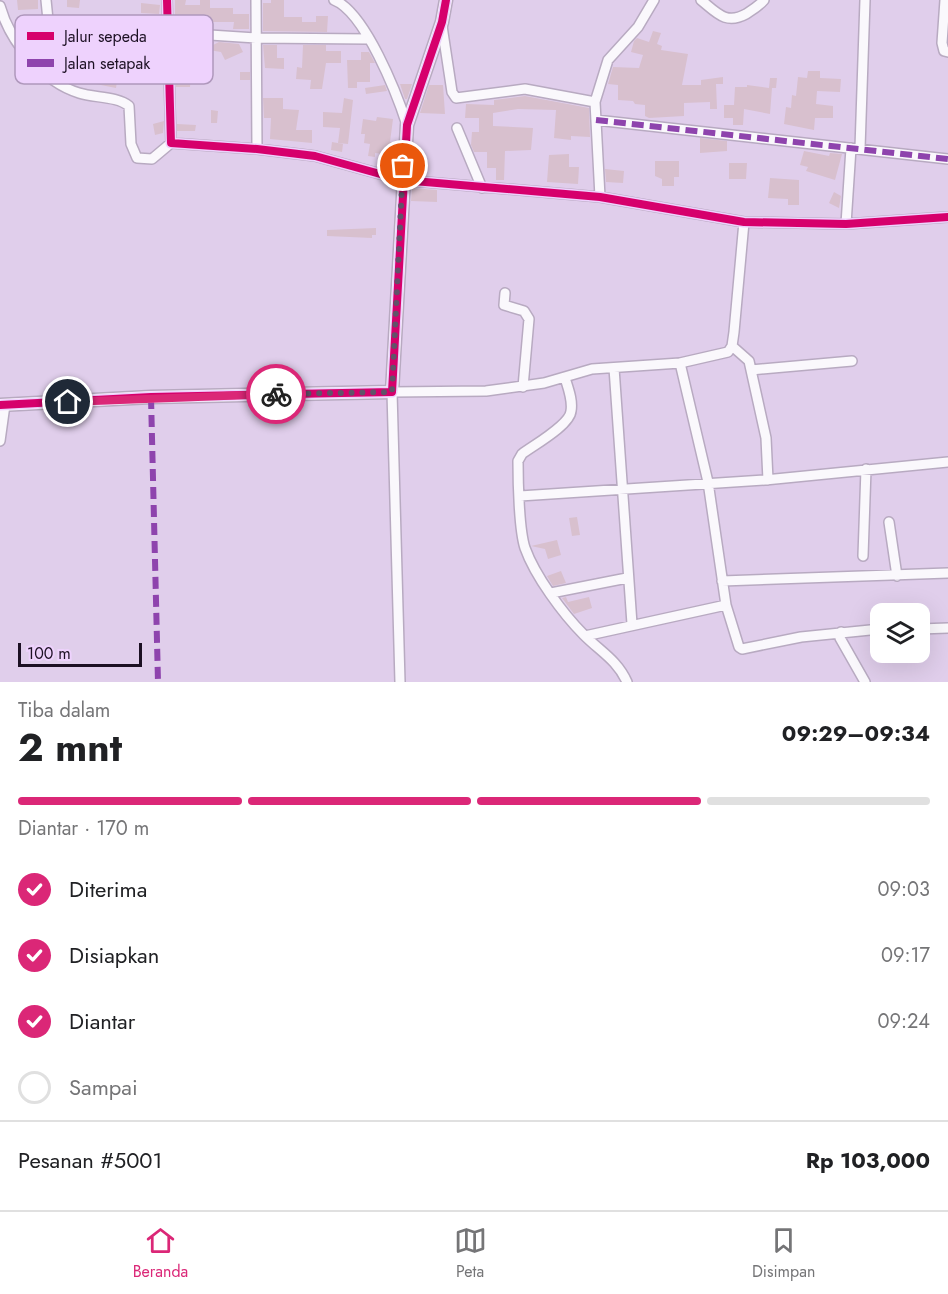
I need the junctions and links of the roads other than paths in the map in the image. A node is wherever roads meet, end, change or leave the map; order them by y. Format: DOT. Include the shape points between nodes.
graph roads {
  1 [pos="46,0"];
  2 [pos="256,0"];
  3 [pos="334,0"];
  4 [pos="446,0"];
  5 [pos="654,0"];
  6 [pos="701,0"];
  7 [pos="765,0"];
  8 [pos="865,0"];
  9 [pos="945,0"];
  10 [pos="0,6"];
  11 [pos="48,15"];
  12 [pos="442,24"];
  13 [pos="213,36"];
  14 [pos="15,39"];
  15 [pos="256,39"];
  16 [pos="369,39"];
  17 [pos="948,52"];
  18 [pos="60,84"];
  19 [pos="169,84"];
  20 [pos="595,102"];
  21 [pos="596,120"];
  22 [pos="407,125"];
  23 [pos="456,128"];
  24 [pos="171,143"];
  25 [pos="257,148"];
  26 [pos="855,148"];
  27 [pos="948,159"];
  28 [pos="403,174"];
  29 [pos="482,188"];
  30 [pos="600,196"];
  31 [pos="948,217"];
  32 [pos="846,224"];
  33 [pos="743,227"];
  34 [pos="505,293"];
  35 [pos="732,346"];
  36 [pos="852,361"];
  37 [pos="680,363"];
  38 [pos="614,368"];
  39 [pos="751,370"];
  40 [pos="565,378"];
  41 [pos="523,387"];
  42 [pos="392,392"];
  43 [pos="3,405"];
  44 [pos="0,441"];
  45 [pos="948,462"];
  46 [pos="866,469"];
  47 [pos="768,480"];
  48 [pos="708,482"];
  49 [pos="621,488"];
  50 [pos="520,496"];
  51 [pos="890,522"];
  52 [pos="863,556"];
  53 [pos="948,573"];
  54 [pos="897,576"];
  55 [pos="627,578"];
  56 [pos="722,581"];
  57 [pos="551,593"];
  58 [pos="726,605"];
  59 [pos="632,624"];
  60 [pos="948,627"];
  61 [pos="930,628"];
  62 [pos="870,630"];
  63 [pos="842,632"];
  64 [pos="585,636"];
  65 [pos="400,682"];
  66 [pos="627,682"];
  67 [pos="865,682"];
  1 -- 11 [label="street"];
  2 -- 15 [label="street"];
  3 -- 16 [label="street" via="347,9"];
  4 -- 12 [label="street"];
  5 -- 20 [label="street" via="638,27 608,60"];
  6 -- 7 [label="street" via="724,19 731,20"];
  8 -- 26 [label="street"];
  9 -- 17 [label="street" via="942,43"];
  10 -- 14 [label="street"];
  12 -- 20 [label="street" via="456,98 525,89"];
  12 -- 22 [label="street"];
  13 -- 15 [label="street"];
  15 -- 16 [label="street"];
  15 -- 25 [label="street"];
  16 -- 22 [label="street" via="398,96"];
  18 -- 24 [label="street" via="129,106 131,144 137,158 152,159"];
  19 -- 24 [label="street"];
  20 -- 21 [label="street"];
  21 -- 26 [label="street"];
  21 -- 30 [label="street"];
  22 -- 28 [label="street"];
  23 -- 29 [label="street"];
  24 -- 25 [label="street"];
  25 -- 28 [label="street"];
  26 -- 27 [label="street"];
  26 -- 32 [label="street"];
  28 -- 29 [label="street"];
  28 -- 42 [label="street"];
  29 -- 30 [label="street"];
  30 -- 33 [label="street"];
  31 -- 32 [label="street"];
  32 -- 33 [label="street"];
  33 -- 35 [label="street"];
  34 -- 41 [label="street" via="507,307 525,311 529,319"];
  35 -- 37 [label="street" via="717,356"];
  35 -- 39 [label="street" via="748,359"];
  36 -- 39 [label="street"];
  37 -- 38 [label="street"];
  37 -- 48 [label="street"];
  38 -- 40 [label="street" via="583,371"];
  38 -- 49 [label="street"];
  39 -- 47 [label="street" via="766,438"];
  40 -- 41 [label="street"];
  40 -- 50 [label="street" via="572,404 570,416 520,456"];
  41 -- 42 [label="street"];
  42 -- 43 [label="street" via="151,397"];
  42 -- 65 [label="street"];
  43 -- 44 [label="street"];
  45 -- 46 [label="street"];
  46 -- 47 [label="street"];
  46 -- 52 [label="street"];
  47 -- 48 [label="street"];
  48 -- 49 [label="street"];
  48 -- 56 [label="street"];
  49 -- 50 [label="street"];
  49 -- 55 [label="street"];
  50 -- 57 [label="street" via="525,547"];
  51 -- 54 [label="street"];
  53 -- 54 [label="street"];
  54 -- 56 [label="street"];
  55 -- 57 [label="street"];
  55 -- 59 [label="street"];
  56 -- 58 [label="street"];
  57 -- 64 [label="street"];
  58 -- 59 [label="street"];
  58 -- 63 [label="street" via="742,649"];
  59 -- 64 [label="street"];
  60 -- 61 [label="street"];
  62 -- 63 [label="street"];
  63 -- 67 [label="street" via="840,638"];
  64 -- 66 [label="street" via="615,661"];
}
